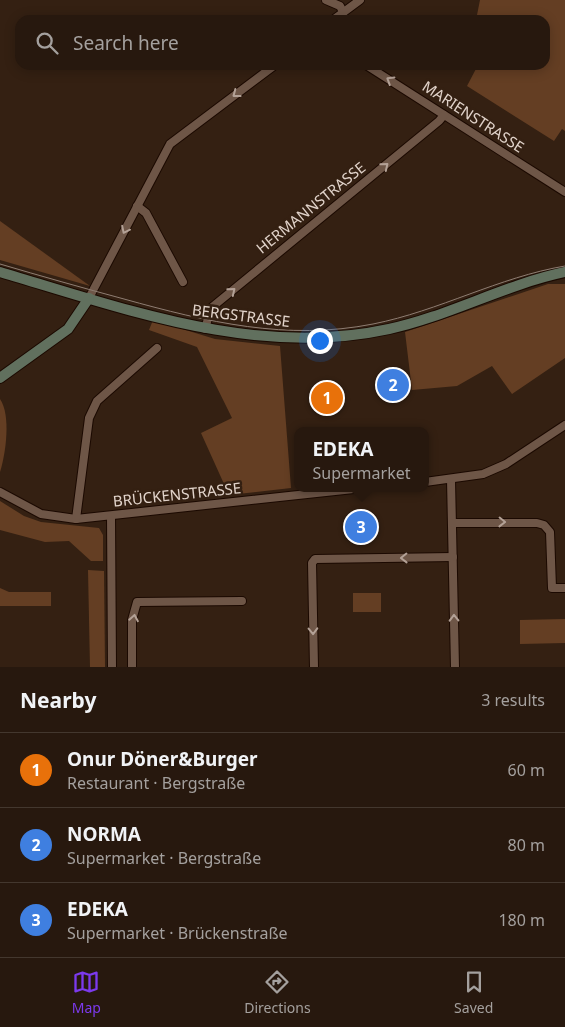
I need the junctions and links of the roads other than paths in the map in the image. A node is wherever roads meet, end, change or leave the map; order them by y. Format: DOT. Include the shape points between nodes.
graph roads {
  1 [pos="326,0"];
  2 [pos="360,0"];
  3 [pos="343,12"];
  4 [pos="339,15"];
  5 [pos="268,70"];
  6 [pos="374,70"];
  7 [pos="444,115"];
  8 [pos="565,192"];
  9 [pos="136,206"];
  10 [pos="0,272"];
  11 [pos="565,272"];
  12 [pos="183,282"];
  13 [pos="89,298"];
  14 [pos="204,329"];
  15 [pos="157,348"];
  16 [pos="0,378"];
  17 [pos="565,425"];
  18 [pos="451,480"];
  19 [pos="429,482"];
  20 [pos="0,492"];
  21 [pos="328,492"];
  22 [pos="111,516"];
  23 [pos="76,519"];
  24 [pos="453,522"];
  25 [pos="453,557"];
  26 [pos="565,588"];
  27 [pos="242,601"];
  28 [pos="112,667"];
  29 [pos="132,667"];
  30 [pos="314,667"];
  31 [pos="455,667"];
  1 -- 3 [label="street" via="340,6"];
  2 -- 3 [label="street"];
  3 -- 4 [label="street"];
  5 -- 9 [label="street, one-way" via="170,144"];
  7 -- 6 [label="street, MARIENSTRASSE, one-way"];
  7 -- 8 [label="street, MARIENSTRASSE"];
  14 -- 7 [label="street, HERMANNSTRASSE, one-way" via="211,308"];
  9 -- 12 [label="street" via="146,213"];
  9 -- 13 [label="street, one-way"];
  10 -- 13 [label="street, BERGSTRASSE"];
  11 -- 14 [label="street, BERGSTRASSE" via="506,288 426,319 352,335 304,338"];
  13 -- 14 [label="street, BERGSTRASSE"];
  13 -- 16 [label="street" via="68,329"];
  15 -- 23 [label="street" via="97,401 89,418"];
  17 -- 18 [label="street" via="506,464 478,475"];
  18 -- 19 [label="street"];
  18 -- 24 [label="street"];
  20 -- 23 [label="street, BRÜCKENSTRASSE" via="42,514"];
  21 -- 22 [label="street, BRÜCKENSTRASSE"];
  22 -- 23 [label="street, BRÜCKENSTRASSE"];
  22 -- 28 [label="street"];
  24 -- 25 [label="street"];
  24 -- 26 [label="street, one-way" via="537,522 544,525 550,532 552,588"];
  25 -- 30 [label="street, one-way" via="314,559"];
  31 -- 25 [label="street, one-way"];
  29 -- 27 [label="street, one-way" via="132,620 137,602"];
}
